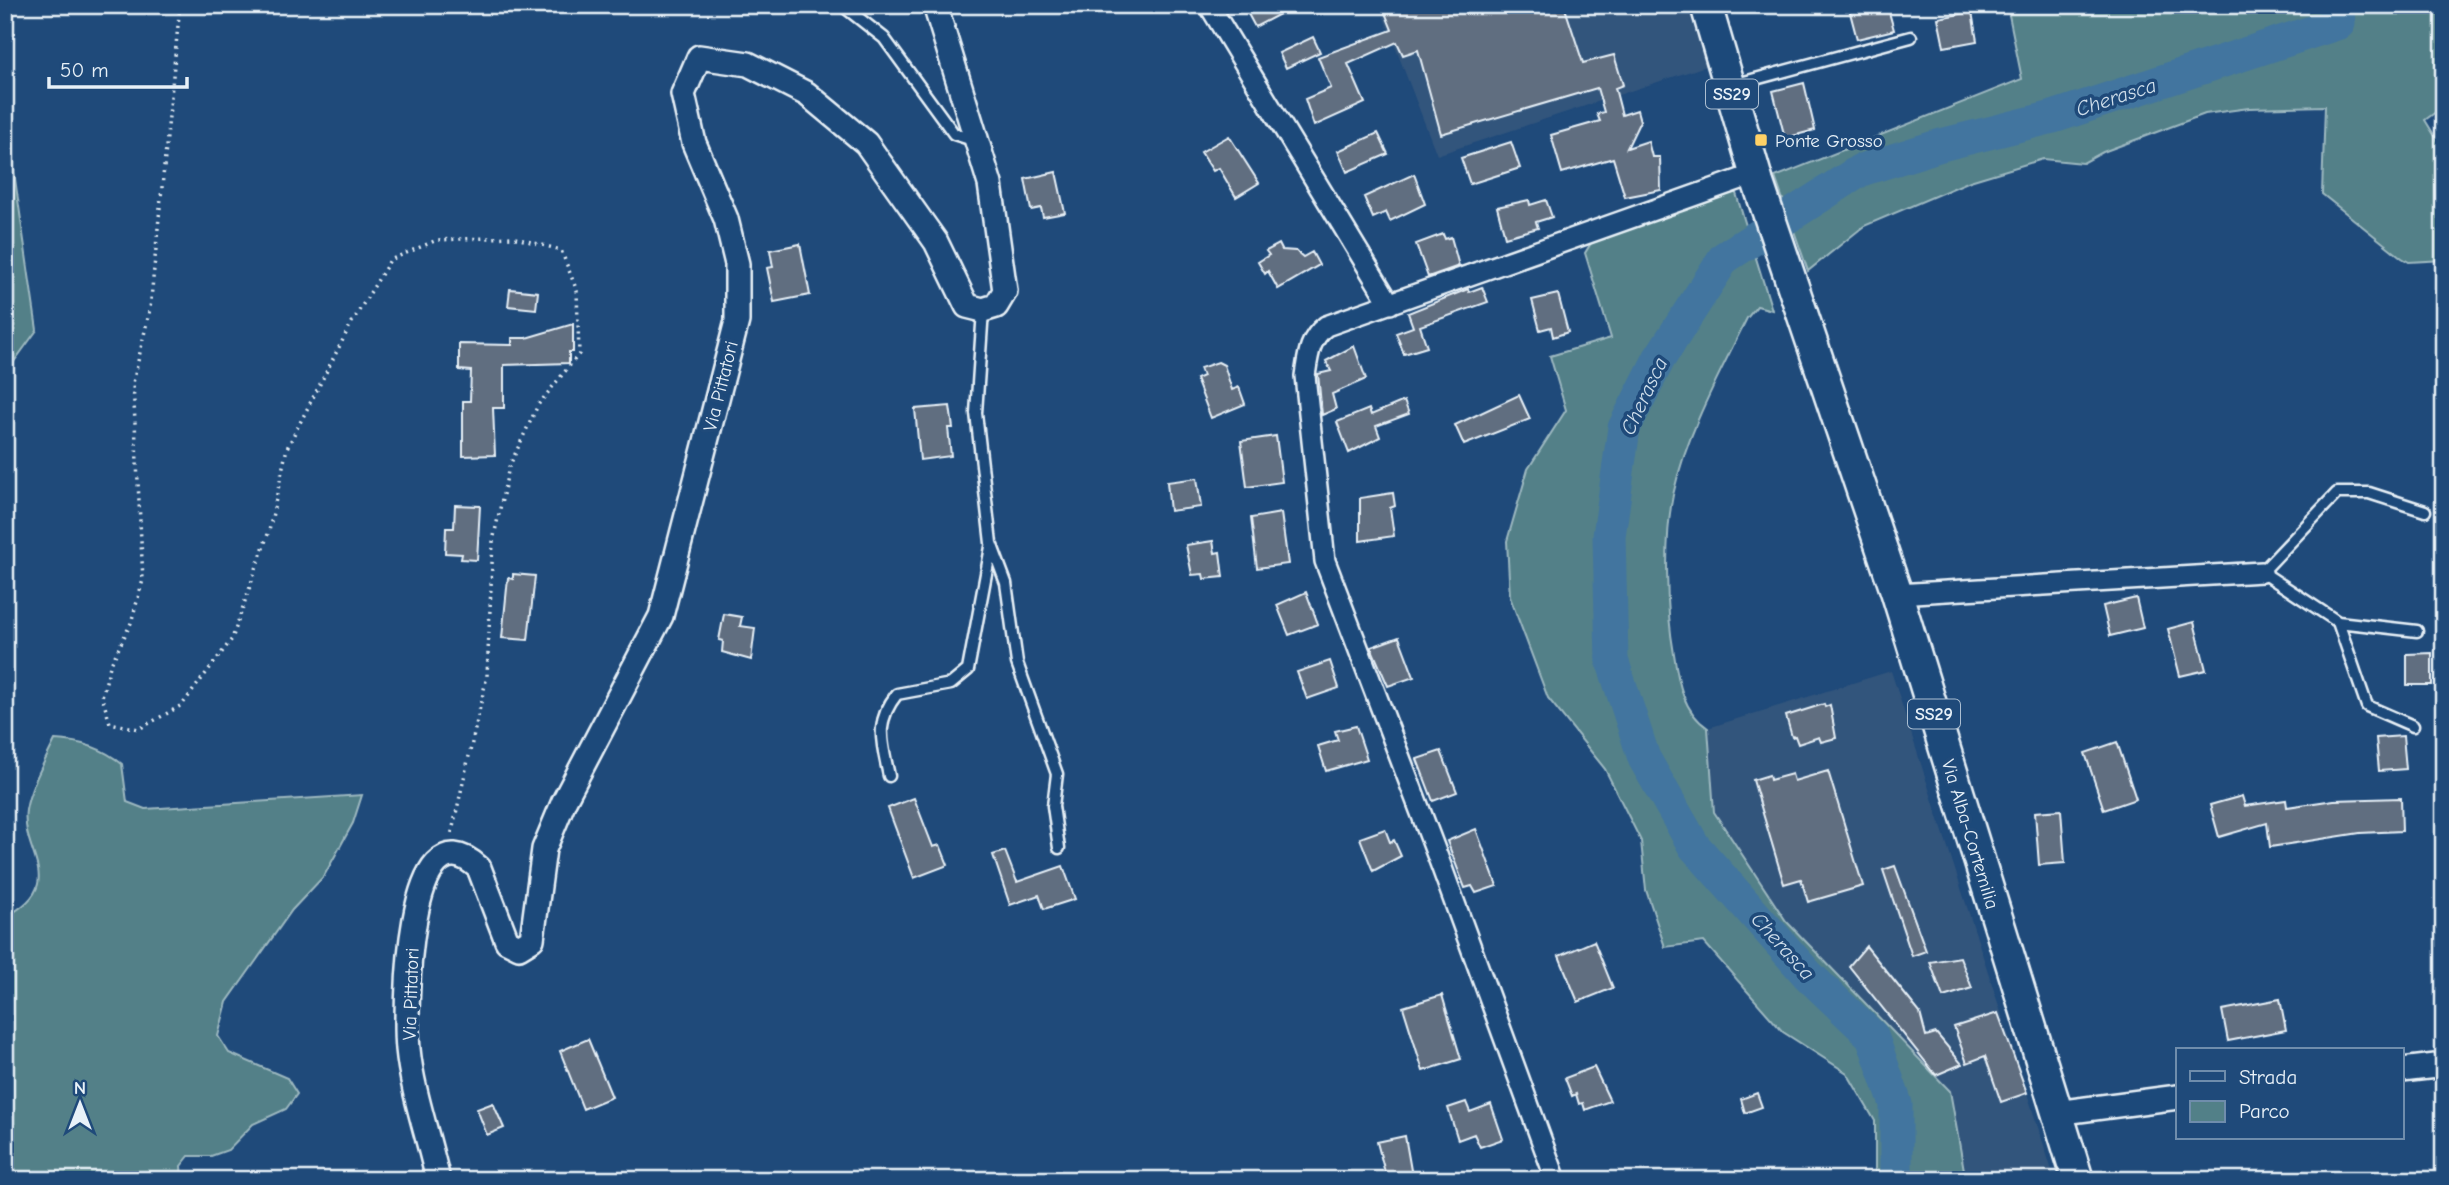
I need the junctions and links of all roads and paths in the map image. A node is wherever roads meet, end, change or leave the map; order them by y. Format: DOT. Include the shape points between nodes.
graph roads {
  1 [pos="180,5"];
  2 [pos="842,5"];
  3 [pos="935,5"];
  4 [pos="1209,5"];
  5 [pos="1706,5"];
  6 [pos="1912,37"];
  7 [pos="1730,86"];
  8 [pos="979,142"];
  9 [pos="1757,178"];
  10 [pos="1390,304"];
  11 [pos="983,310"];
  12 [pos="2425,511"];
  13 [pos="992,544"];
  14 [pos="2262,572"];
  15 [pos="1897,594"];
  16 [pos="2338,622"];
  17 [pos="2417,631"];
  18 [pos="2413,726"];
  19 [pos="889,776"];
  20 [pos="1059,848"];
  21 [pos="444,858"];
  22 [pos="2444,1065"];
  23 [pos="2404,1070"];
  24 [pos="2176,1097"];
  25 [pos="2056,1113"];
  26 [pos="438,1180"];
  27 [pos="1556,1180"];
  28 [pos="2078,1180"];
  1 -- 21 [label="path" via="150,309 133,383 144,580 102,696 110,723 139,729 182,705 232,639 269,531 287,449 351,324 390,260 437,240 512,237 561,250 577,291 579,354 538,405 509,467 493,541 487,676"];
  2 -- 8 [label="lane" via="884,38 954,134"];
  3 -- 8 [label="street"];
  4 -- 10 [label="street"];
  5 -- 7 [label="main road, SS29"];
  6 -- 7 [label="lane"];
  7 -- 9 [label="main road, SS29"];
  8 -- 11 [label="street" via="990,184 1005,290 996,306"];
  9 -- 10 [label="street"];
  9 -- 15 [label="main road, Via Alba-Cortemilia / SS29"];
  10 -- 27 [label="street" via="1326,326 1315,335 1308,352 1304,376 1325,561"];
  11 -- 13 [label="lane" via="976,413"];
  11 -- 21 [label="street, Via Pittatori" via="967,306 936,242 866,143 807,94 748,64 699,57 683,94 694,143 726,219 737,264 737,321 662,616 564,801 544,849 533,935 528,943 519,947 507,941 479,868 463,857"];
  12 -- 14 [label="lane" via="2369,493 2337,493"];
  13 -- 19 [label="lane" via="968,670 951,684 897,694 883,711 882,739"];
  13 -- 20 [label="lane" via="1006,583 1017,663 1057,774 1053,806"];
  14 -- 15 [label="street"];
  14 -- 16 [label="lane"];
  15 -- 25 [label="main road, Via Alba-Cortemilia / SS29"];
  16 -- 17 [label="lane"];
  16 -- 18 [label="lane" via="2367,706"];
  21 -- 26 [label="street, Via Pittatori" via="425,878 408,956 408,1050"];
  22 -- 23 [label="street"];
  24 -- 25 [label="street"];
  25 -- 28 [label="main road, Via Alba-Cortemilia / SS29"];
}
